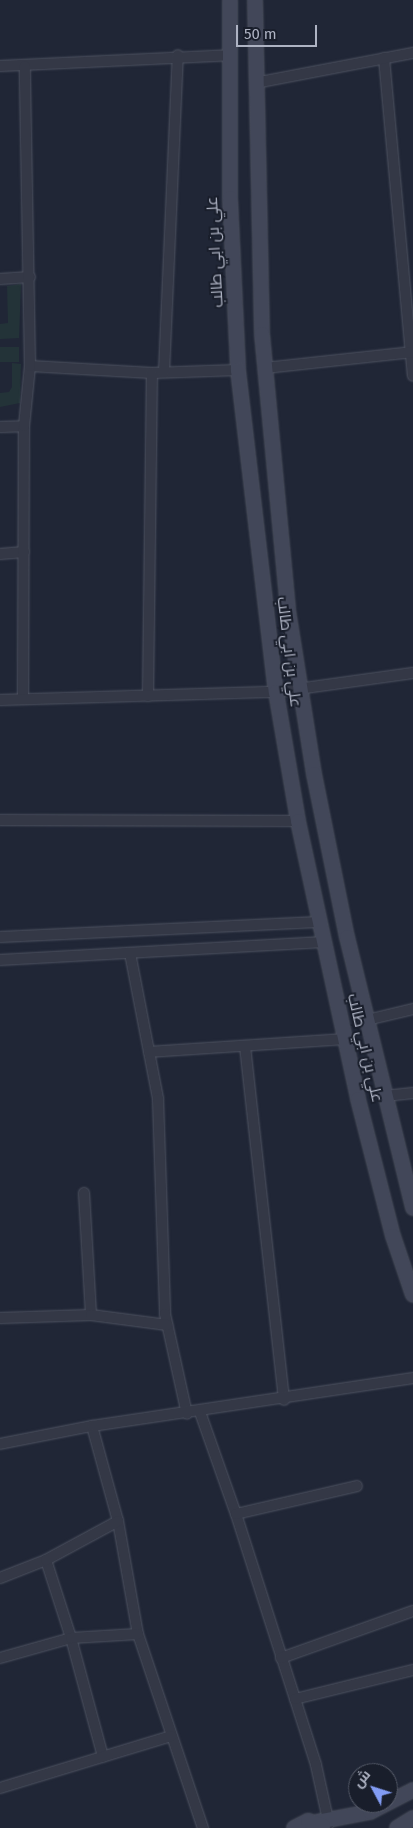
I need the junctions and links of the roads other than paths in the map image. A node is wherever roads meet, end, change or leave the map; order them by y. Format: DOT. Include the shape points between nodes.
graph roads {
  1 [pos="230,0"];
  2 [pos="255,0"];
  3 [pos="413,53"];
  4 [pos="178,55"];
  5 [pos="230,55"];
  6 [pos="384,58"];
  7 [pos="0,66"];
  8 [pos="25,66"];
  9 [pos="255,83"];
  10 [pos="30,277"];
  11 [pos="0,279"];
  12 [pos="412,352"];
  13 [pos="30,366"];
  14 [pos="265,368"];
  15 [pos="238,370"];
  16 [pos="152,372"];
  17 [pos="164,372"];
  18 [pos="413,376"];
  19 [pos="24,426"];
  20 [pos="0,427"];
  21 [pos="24,552"];
  22 [pos="0,554"];
  23 [pos="413,673"];
  24 [pos="300,690"];
  25 [pos="276,692"];
  26 [pos="148,696"];
  27 [pos="23,699"];
  28 [pos="0,700"];
  29 [pos="0,820"];
  30 [pos="298,821"];
  31 [pos="319,922"];
  32 [pos="0,937"];
  33 [pos="323,942"];
  34 [pos="130,953"];
  35 [pos="0,960"];
  36 [pos="413,1009"];
  37 [pos="367,1020"];
  38 [pos="345,1039"];
  39 [pos="245,1046"];
  40 [pos="148,1052"];
  41 [pos="413,1093"];
  42 [pos="385,1096"];
  43 [pos="84,1193"];
  44 [pos="413,1208"];
  45 [pos="413,1295"];
  46 [pos="91,1315"];
  47 [pos="0,1318"];
  48 [pos="167,1324"];
  49 [pos="413,1378"];
  50 [pos="284,1400"];
  51 [pos="200,1412"];
  52 [pos="187,1414"];
  53 [pos="92,1426"];
  54 [pos="0,1444"];
  55 [pos="357,1486"];
  56 [pos="236,1514"];
  57 [pos="118,1521"];
  58 [pos="46,1560"];
  59 [pos="0,1578"];
  60 [pos="413,1611"];
  61 [pos="138,1634"];
  62 [pos="71,1638"];
  63 [pos="0,1658"];
  64 [pos="281,1658"];
  65 [pos="413,1670"];
  66 [pos="295,1700"];
  67 [pos="171,1736"];
  68 [pos="103,1757"];
  69 [pos="0,1788"];
  70 [pos="413,1790"];
  71 [pos="413,1818"];
  72 [pos="325,1824"];
  73 [pos="295,1827"];
  74 [pos="203,1828"];
  75 [pos="397,1828"];
  1 -- 5 [label="main road, علي بن ابي طالب"];
  2 -- 9 [label="main road, علي بن ابي طالب"];
  3 -- 6 [label="street"];
  4 -- 5 [label="street"];
  4 -- 8 [label="street"];
  4 -- 17 [label="street"];
  5 -- 15 [label="main road, علي بن ابي طالب" via="230,198"];
  6 -- 9 [label="street"];
  6 -- 12 [label="street"];
  7 -- 8 [label="street"];
  8 -- 10 [label="street"];
  9 -- 14 [label="main road, علي بن ابي طالب"];
  10 -- 11 [label="street"];
  10 -- 13 [label="street"];
  12 -- 14 [label="street"];
  12 -- 18 [label="street"];
  13 -- 16 [label="street"];
  13 -- 19 [label="street"];
  14 -- 24 [label="main road, علي بن ابي طالب" via="283,567"];
  15 -- 17 [label="street"];
  15 -- 25 [label="main road, علي بن ابي طالب"];
  16 -- 17 [label="street"];
  16 -- 26 [label="street"];
  19 -- 20 [label="street"];
  19 -- 21 [label="street"];
  21 -- 22 [label="street"];
  21 -- 27 [label="street"];
  23 -- 24 [label="street"];
  24 -- 25 [label="street"];
  24 -- 37 [label="main road, علي بن ابي طالب" via="317,792"];
  25 -- 26 [label="street"];
  25 -- 30 [label="main road, علي بن ابي طالب"];
  26 -- 27 [label="street"];
  27 -- 28 [label="street"];
  29 -- 30 [label="street"];
  30 -- 31 [label="main road, علي بن ابي طالب"];
  31 -- 32 [label="street"];
  31 -- 33 [label="main road, علي بن ابي طالب"];
  33 -- 34 [label="street"];
  33 -- 38 [label="main road, علي بن ابي طالب"];
  34 -- 35 [label="street"];
  34 -- 40 [label="street"];
  36 -- 37 [label="street"];
  37 -- 42 [label="main road, علي بن ابي طالب"];
  38 -- 39 [label="street"];
  38 -- 45 [label="main road, علي بن ابي طالب" via="393,1236"];
  39 -- 40 [label="street"];
  39 -- 50 [label="street"];
  40 -- 48 [label="street" via="158,1099"];
  41 -- 42 [label="street"];
  42 -- 44 [label="main road, علي بن ابي طالب"];
  43 -- 46 [label="street"];
  46 -- 47 [label="street"];
  46 -- 48 [label="street"];
  48 -- 52 [label="street"];
  49 -- 50 [label="street"];
  50 -- 51 [label="street"];
  51 -- 52 [label="street"];
  51 -- 56 [label="street"];
  52 -- 53 [label="street"];
  53 -- 54 [label="street"];
  53 -- 57 [label="street"];
  55 -- 56 [label="street"];
  56 -- 64 [label="street"];
  57 -- 58 [label="street"];
  57 -- 61 [label="street"];
  58 -- 59 [label="street"];
  58 -- 62 [label="street"];
  60 -- 64 [label="street"];
  61 -- 62 [label="street"];
  61 -- 67 [label="street"];
  62 -- 63 [label="street"];
  62 -- 68 [label="street"];
  64 -- 66 [label="street"];
  65 -- 66 [label="street"];
  66 -- 72 [label="street" via="316,1765"];
  67 -- 68 [label="street"];
  67 -- 74 [label="street"];
  68 -- 69 [label="street"];
  70 -- 72 [label="main road" via="370,1812"];
  71 -- 75 [label="main road"];
  72 -- 73 [label="main road"];
}
